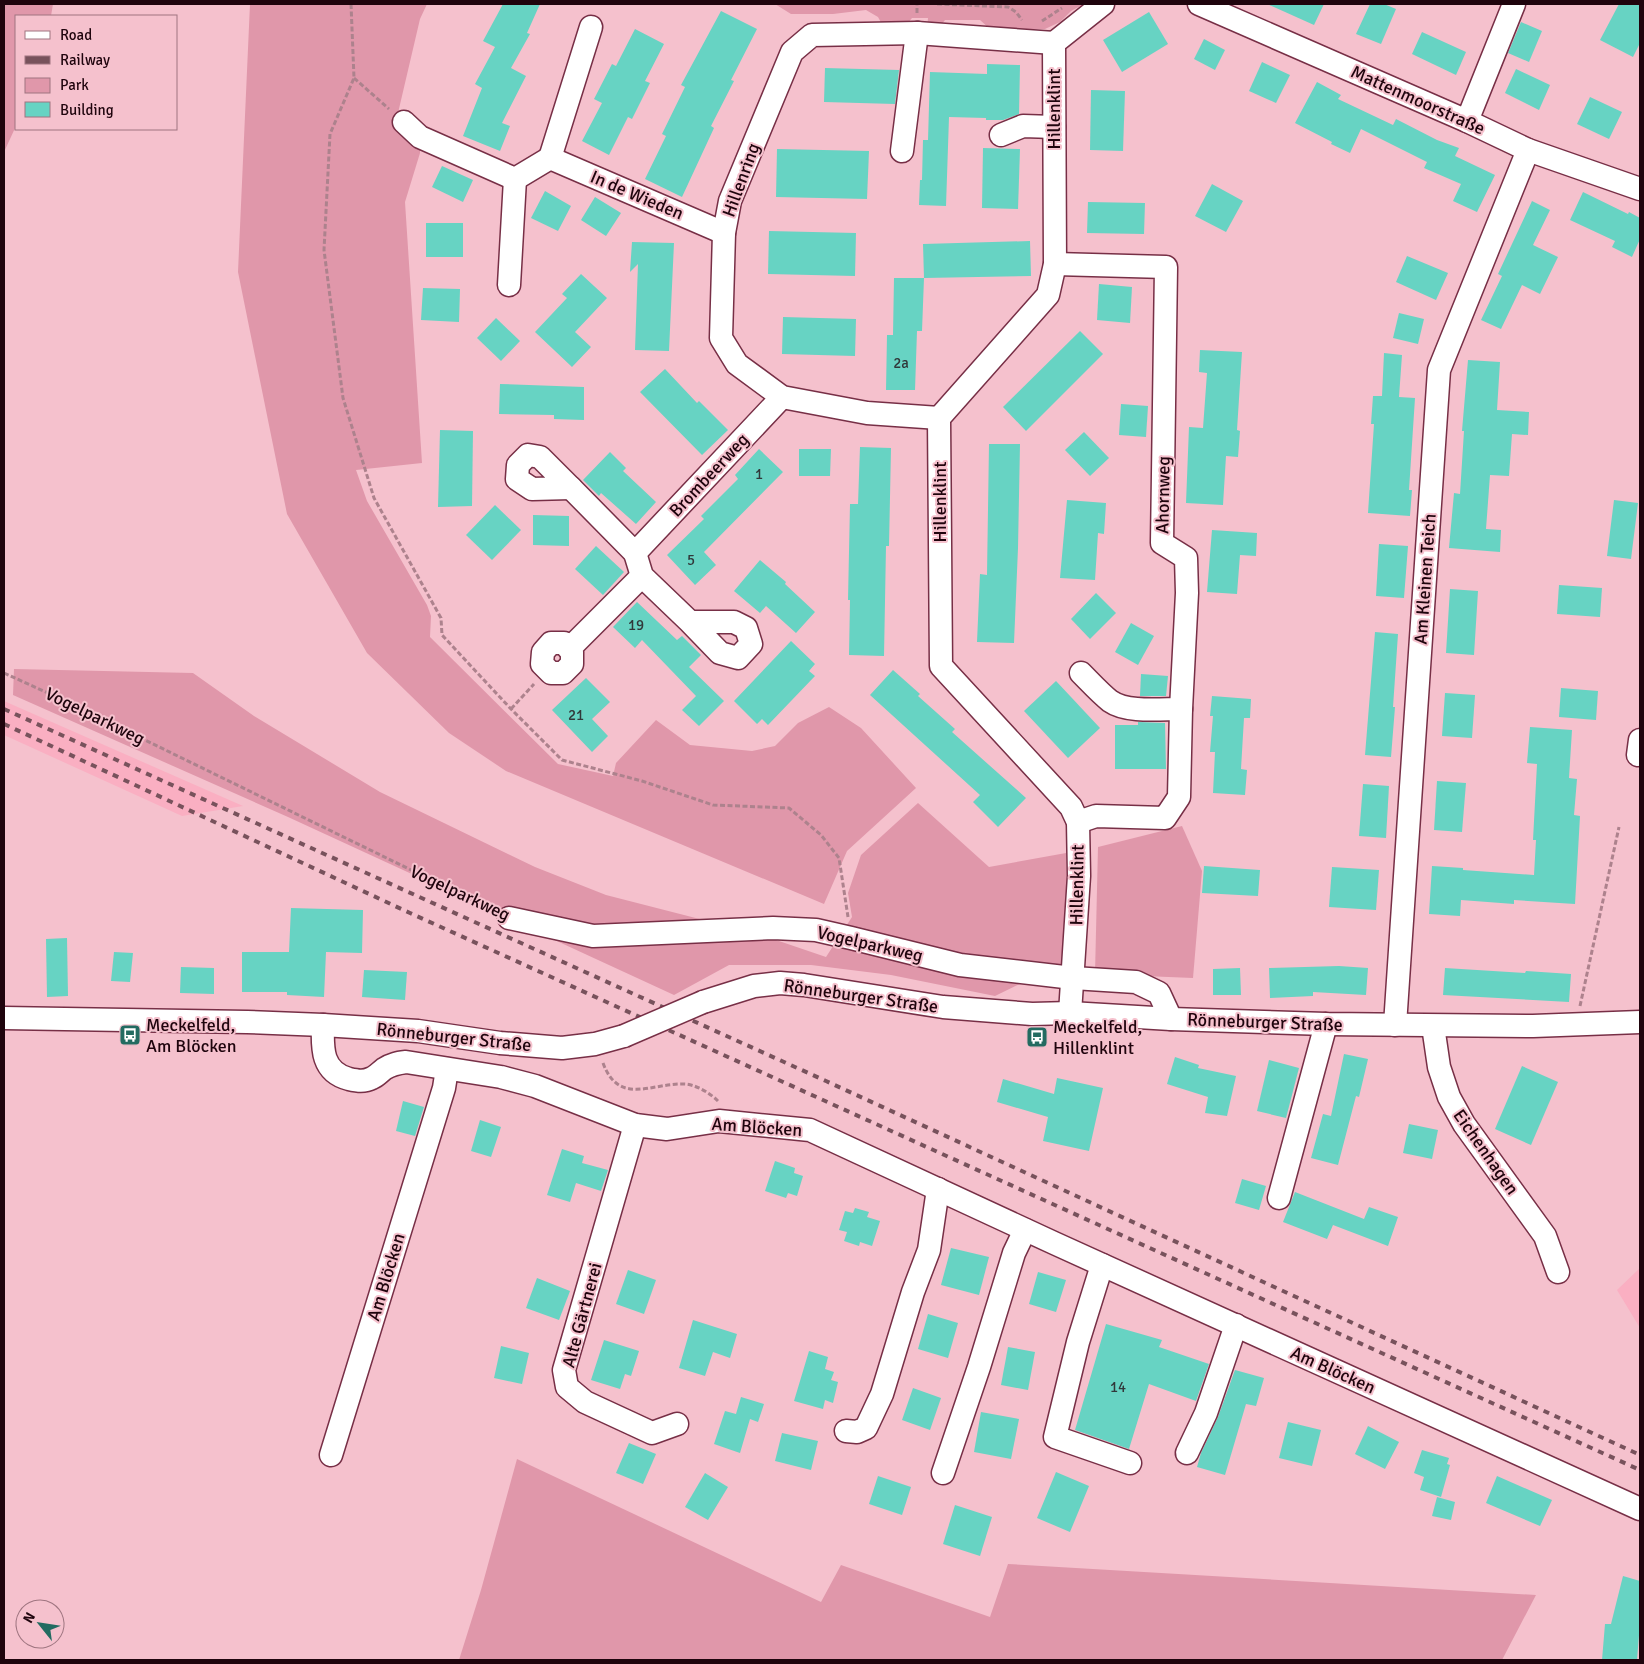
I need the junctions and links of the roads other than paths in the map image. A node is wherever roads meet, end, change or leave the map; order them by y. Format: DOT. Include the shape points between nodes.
graph roads {
  1 [pos="1103,4"];
  2 [pos="1199,4"];
  3 [pos="1514,4"];
  4 [pos="591,26"];
  5 [pos="917,33"];
  6 [pos="1054,43"];
  7 [pos="1466,121"];
  8 [pos="404,122"];
  9 [pos="1054,128"];
  10 [pos="1001,135"];
  11 [pos="1528,150"];
  12 [pos="902,151"];
  13 [pos="550,158"];
  14 [pos="515,179"];
  15 [pos="1640,189"];
  16 [pos="724,233"];
  17 [pos="1055,264"];
  18 [pos="509,285"];
  19 [pos="782,398"];
  20 [pos="939,418"];
  21 [pos="571,488"];
  22 [pos="635,553"];
  23 [pos="642,576"];
  24 [pos="690,622"];
  25 [pos="548,670"];
  26 [pos="1081,674"];
  27 [pos="1180,709"];
  28 [pos="1078,822"];
  29 [pos="509,918"];
  30 [pos="1073,978"];
  31 [pos="1070,1013"];
  32 [pos="4,1018"];
  33 [pos="1171,1019"];
  34 [pos="1640,1022"];
  35 [pos="1326,1024"];
  36 [pos="323,1025"];
  37 [pos="1396,1025"];
  38 [pos="1433,1026"];
  39 [pos="448,1069"];
  40 [pos="636,1126"];
  41 [pos="938,1189"];
  42 [pos="1280,1198"];
  43 [pos="1025,1230"];
  44 [pos="1102,1265"];
  45 [pos="1558,1272"];
  46 [pos="1236,1326"];
  47 [pos="677,1424"];
  48 [pos="846,1431"];
  49 [pos="1187,1453"];
  50 [pos="331,1455"];
  51 [pos="1130,1463"];
  52 [pos="943,1473"];
  53 [pos="1640,1509"];
  1 -- 6 [label="street, Hillenklint"];
  2 -- 7 [label="street, Mattenmoorstraße"];
  3 -- 7 [label="street"];
  4 -- 13 [label="street"];
  5 -- 6 [label="street, Hillenring"];
  5 -- 12 [label="street"];
  5 -- 16 [label="street, Hillenring" via="812,35 792,52 730,201"];
  6 -- 9 [label="street, Hillenklint"];
  7 -- 11 [label="street, Mattenmoorstraße"];
  8 -- 14 [label="street" via="420,137"];
  9 -- 10 [label="street" via="1023,126"];
  9 -- 17 [label="street, Hillenklint"];
  11 -- 15 [label="street, Mattenmoorstraße"];
  11 -- 37 [label="street, Am Kleinen Teich" via="1439,370"];
  13 -- 14 [label="street"];
  13 -- 16 [label="street, In de Wieden"];
  14 -- 18 [label="street"];
  16 -- 19 [label="street, Hillenring" via="721,338 737,364"];
  17 -- 20 [label="street, Hillenklint" via="1048,295"];
  17 -- 27 [label="street, Ahornweg" via="1166,266 1162,543 1186,558"];
  19 -- 20 [label="street, Hillenring" via="866,413"];
  19 -- 22 [label="street, Brombeerweg"];
  20 -- 28 [label="street, Hillenklint" via="941,666 1071,807"];
  21 -- 22 [label="street"];
  22 -- 23 [label="street"];
  23 -- 24 [label="street"];
  23 -- 25 [label="street" via="569,648 564,643 551,643 543,652 542,664"];
  26 -- 27 [label="street" via="1120,706"];
  27 -- 28 [label="street, Ahornweg" via="1179,797 1165,818 1096,816"];
  28 -- 30 [label="street, Hillenklint" via="1080,876"];
  29 -- 30 [label="street, Vogelparkweg" via="593,936 773,928 816,930 960,966"];
  30 -- 31 [label="street, Hillenklint"];
  30 -- 33 [label="street, Vogelparkweg" via="1136,982 1159,993"];
  31 -- 33 [label="street, Rönneburger Straße"];
  31 -- 36 [label="street, Rönneburger Straße, bridge" via="1032,1014 943,1007 780,983 754,986 703,1002 624,1036 562,1048 418,1031"];
  32 -- 36 [label="street, Rönneburger Straße"];
  33 -- 35 [label="street, Rönneburger Straße"];
  34 -- 38 [label="street, Rönneburger Straße" via="1576,1026"];
  35 -- 37 [label="street, Rönneburger Straße"];
  35 -- 42 [label="street"];
  36 -- 39 [label="street, Am Blöcken" via="322,1044 326,1060 332,1071 345,1078 361,1082 374,1078 392,1064 406,1062"];
  37 -- 38 [label="street, Rönneburger Straße"];
  38 -- 45 [label="street, Eichenhagen" via="1439,1067 1449,1097 1464,1124 1545,1236"];
  39 -- 40 [label="street, Am Blöcken" via="535,1086"];
  39 -- 50 [label="street, Am Blöcken"];
  40 -- 41 [label="street, Am Blöcken" via="668,1129 719,1121 810,1130"];
  40 -- 47 [label="street, Alte Gärtnerei" via="564,1370 567,1387 585,1402 652,1432"];
  41 -- 43 [label="street, Am Blöcken"];
  41 -- 48 [label="street" via="929,1250 882,1394 866,1428 857,1432"];
  43 -- 44 [label="street, Am Blöcken"];
  43 -- 52 [label="street" via="1014,1253"];
  44 -- 46 [label="street, Am Blöcken"];
  44 -- 51 [label="street" via="1078,1342 1055,1437"];
  46 -- 49 [label="street" via="1206,1413"];
  46 -- 53 [label="street, Am Blöcken"];
}
